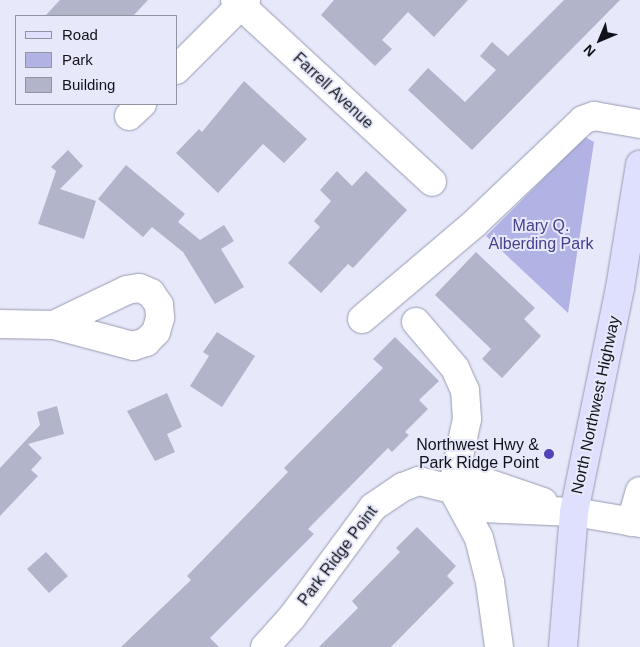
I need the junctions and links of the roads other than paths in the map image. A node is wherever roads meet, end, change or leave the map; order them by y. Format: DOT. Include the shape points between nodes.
graph roads {
  1 [pos="241,2"];
  2 [pos="178,68"];
  3 [pos="640,124"];
  4 [pos="640,165"];
  5 [pos="432,182"];
  6 [pos="362,319"];
  7 [pos="416,322"];
  8 [pos="0,324"];
  9 [pos="54,325"];
  10 [pos="452,489"];
  11 [pos="640,491"];
  12 [pos="574,512"];
  13 [pos="635,523"];
  14 [pos="265,647"];
  15 [pos="499,647"];
  16 [pos="563,647"];
  1 -- 2 [label="street"];
  1 -- 5 [label="street, Farrell Avenue"];
  3 -- 6 [label="street" via="594,116 583,120 475,223"];
  4 -- 12 [label="main road, North Northwest Highway" via="620,288"];
  7 -- 10 [label="street" via="455,368 464,390 467,419"];
  8 -- 9 [label="street"];
  10 -- 12 [label="street, Park Ridge Point" via="481,508"];
  10 -- 14 [label="street, Park Ridge Point" via="420,481 388,494 373,507 292,617"];
  10 -- 15 [label="street" via="479,538 490,582"];
  11 -- 13 [label="street"];
  12 -- 13 [label="street, Park Ridge Point"];
  12 -- 16 [label="main road, North Northwest Highway"];
}
